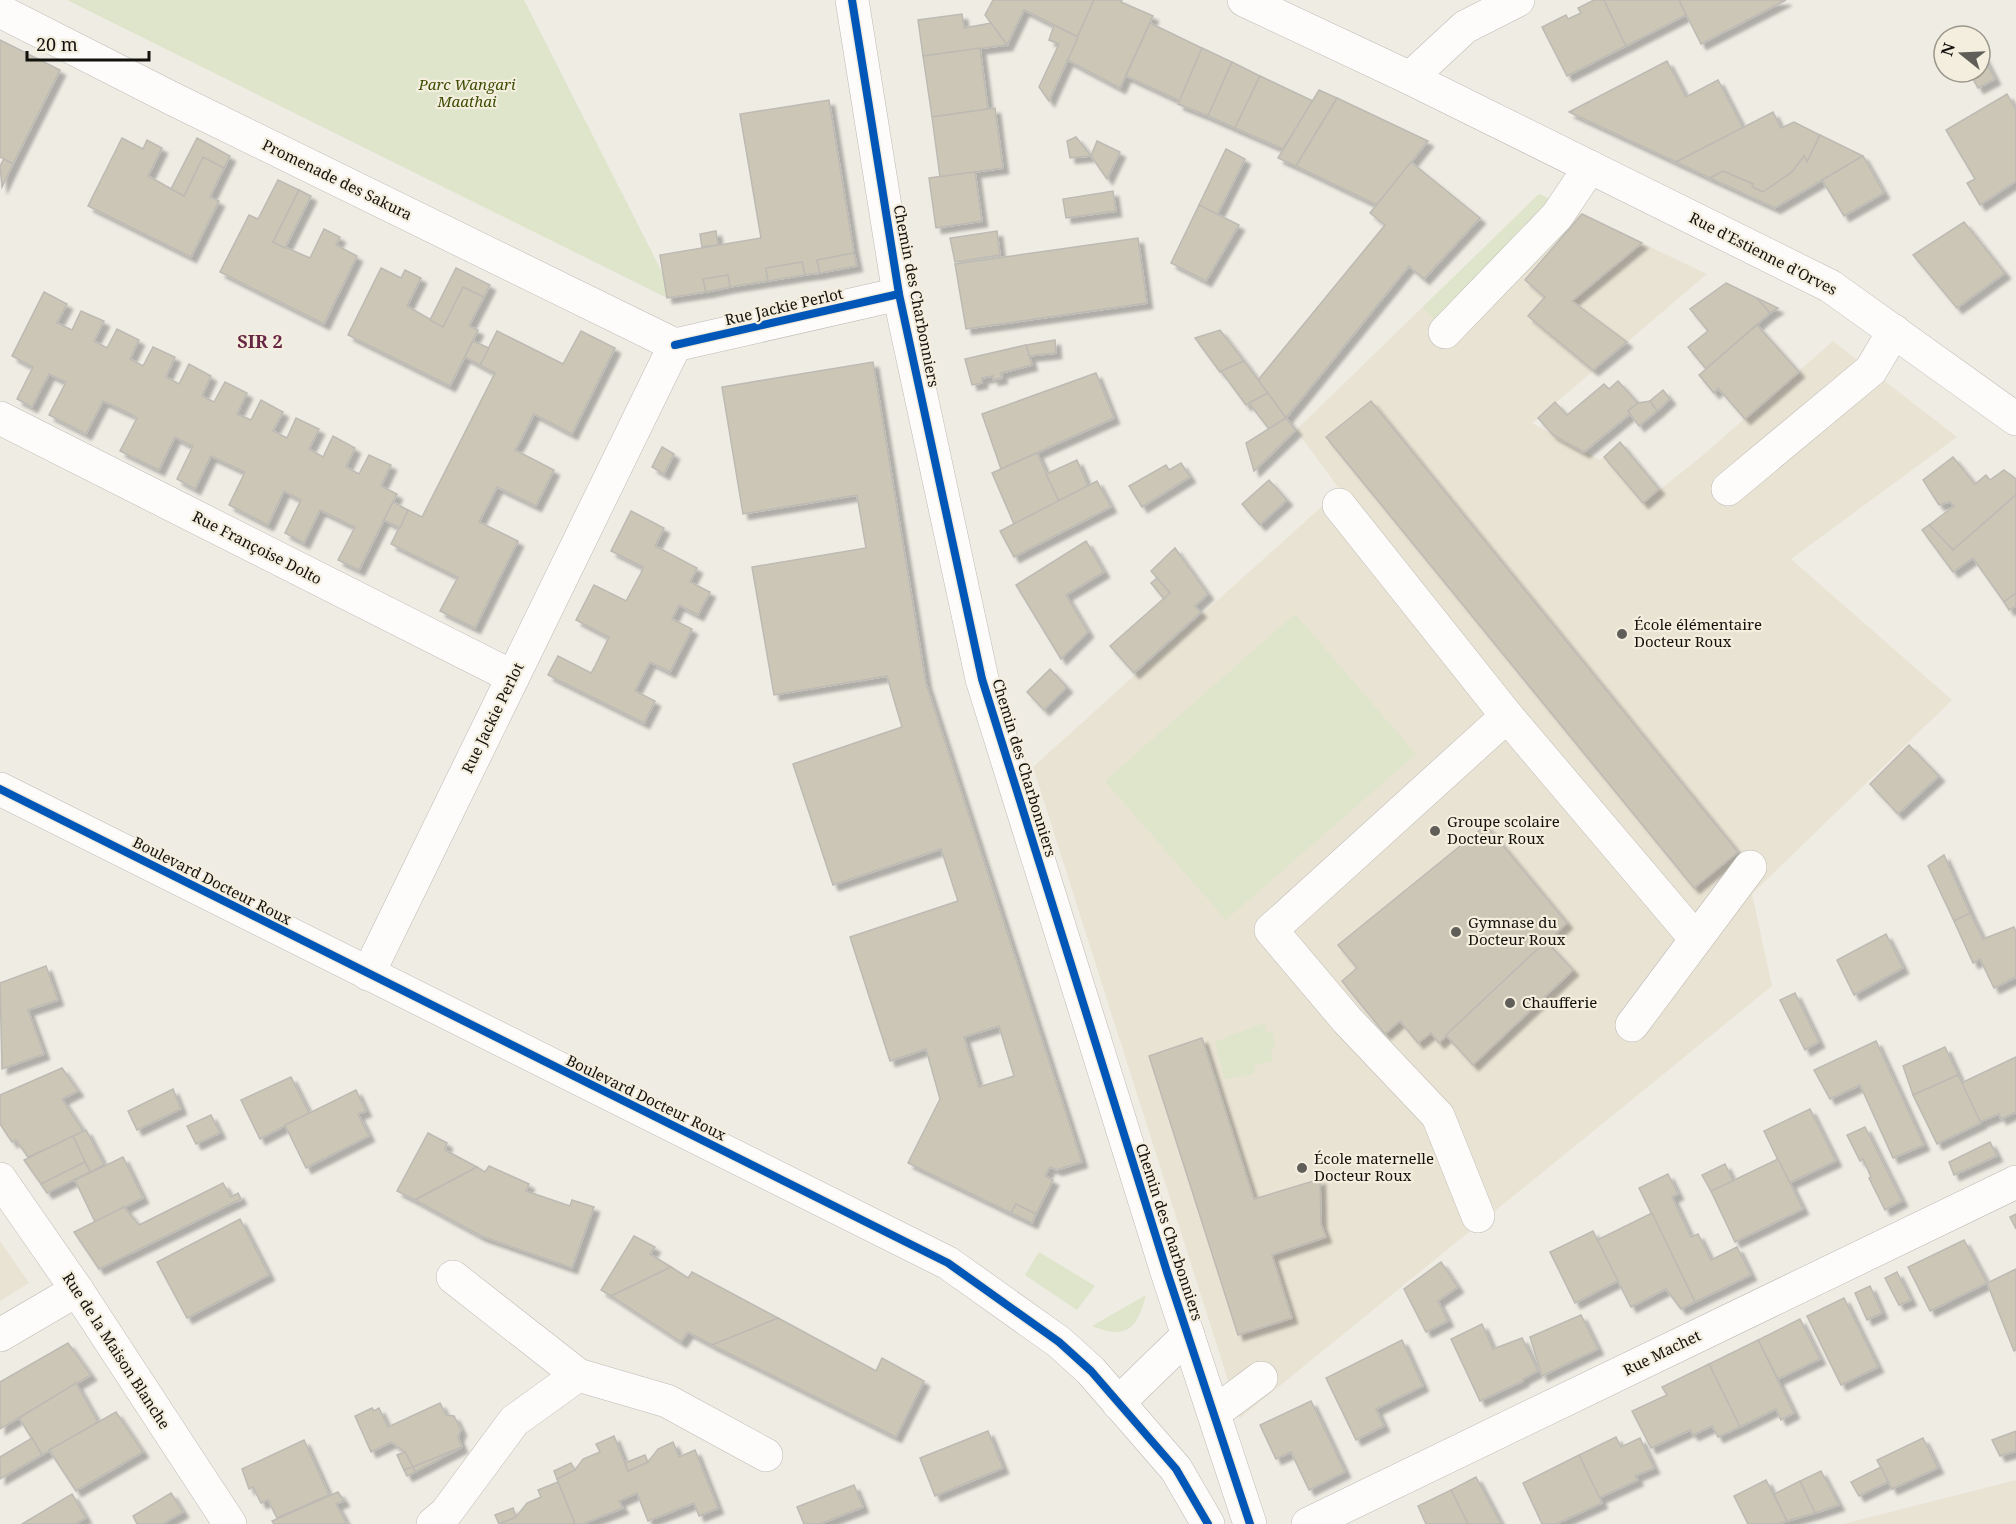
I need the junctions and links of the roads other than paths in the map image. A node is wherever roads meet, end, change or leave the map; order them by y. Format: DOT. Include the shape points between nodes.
graph roads {
  1 [pos="852,0"];
  2 [pos="1244,0"];
  3 [pos="1518,0"];
  4 [pos="0,11"];
  5 [pos="1410,78"];
  6 [pos="1590,167"];
  7 [pos="899,294"];
  8 [pos="1894,331"];
  9 [pos="1445,332"];
  10 [pos="675,345"];
  11 [pos="0,418"];
  12 [pos="2016,419"];
  13 [pos="1728,489"];
  14 [pos="1339,505"];
  15 [pos="513,677"];
  16 [pos="1507,716"];
  17 [pos="0,789"];
  18 [pos="1750,867"];
  19 [pos="1696,939"];
  20 [pos="368,974"];
  21 [pos="1632,1025"];
  22 [pos="0,1179"];
  23 [pos="2016,1182"];
  24 [pos="1478,1216"];
  25 [pos="453,1277"];
  26 [pos="77,1290"];
  27 [pos="0,1335"];
  28 [pos="1188,1335"];
  29 [pos="578,1375"];
  30 [pos="1261,1378"];
  31 [pos="1118,1402"];
  32 [pos="1214,1413"];
  33 [pos="766,1455"];
  34 [pos="230,1524"];
  35 [pos="434,1524"];
  36 [pos="1209,1524"];
  37 [pos="1250,1524"];
  38 [pos="1308,1524"];
  1 -- 7 [label="street, Chemin des Charbonniers"];
  2 -- 5 [label="street, Rue d'Estienne d'Orves"];
  3 -- 5 [label="street" via="1465,27"];
  4 -- 10 [label="street, Promenade des Sakura"];
  5 -- 6 [label="street, Rue d'Estienne d'Orves"];
  6 -- 8 [label="street, Rue d'Estienne d'Orves" via="1830,286"];
  6 -- 9 [label="street" via="1557,216"];
  7 -- 10 [label="street, Rue Jackie Perlot"];
  7 -- 28 [label="street, Chemin des Charbonniers" via="982,679"];
  8 -- 12 [label="street, Rue d'Estienne d'Orves"];
  8 -- 13 [label="street" via="1871,370"];
  10 -- 15 [label="street, Rue Jackie Perlot"];
  11 -- 15 [label="street, Rue Françoise Dolto"];
  14 -- 16 [label="street"];
  15 -- 20 [label="street, Rue Jackie Perlot"];
  16 -- 19 [label="street"];
  16 -- 24 [label="street" via="1271,930 1347,1020 1438,1116"];
  17 -- 20 [label="street, Boulevard Docteur Roux"];
  18 -- 19 [label="street"];
  19 -- 21 [label="street"];
  20 -- 31 [label="street, Boulevard Docteur Roux" via="948,1263 1059,1342"];
  22 -- 26 [label="street, Rue de la Maison Blanche"];
  23 -- 38 [label="street, Rue Machet"];
  25 -- 29 [label="street"];
  26 -- 27 [label="street"];
  26 -- 34 [label="street, Rue de la Maison Blanche"];
  28 -- 31 [label="street"];
  28 -- 32 [label="street, Chemin des Charbonniers"];
  29 -- 33 [label="street" via="666,1401"];
  29 -- 35 [label="street" via="514,1421"];
  30 -- 32 [label="street"];
  31 -- 36 [label="street, Boulevard Docteur Roux" via="1176,1469"];
  32 -- 37 [label="street, Chemin des Charbonniers"];
}
